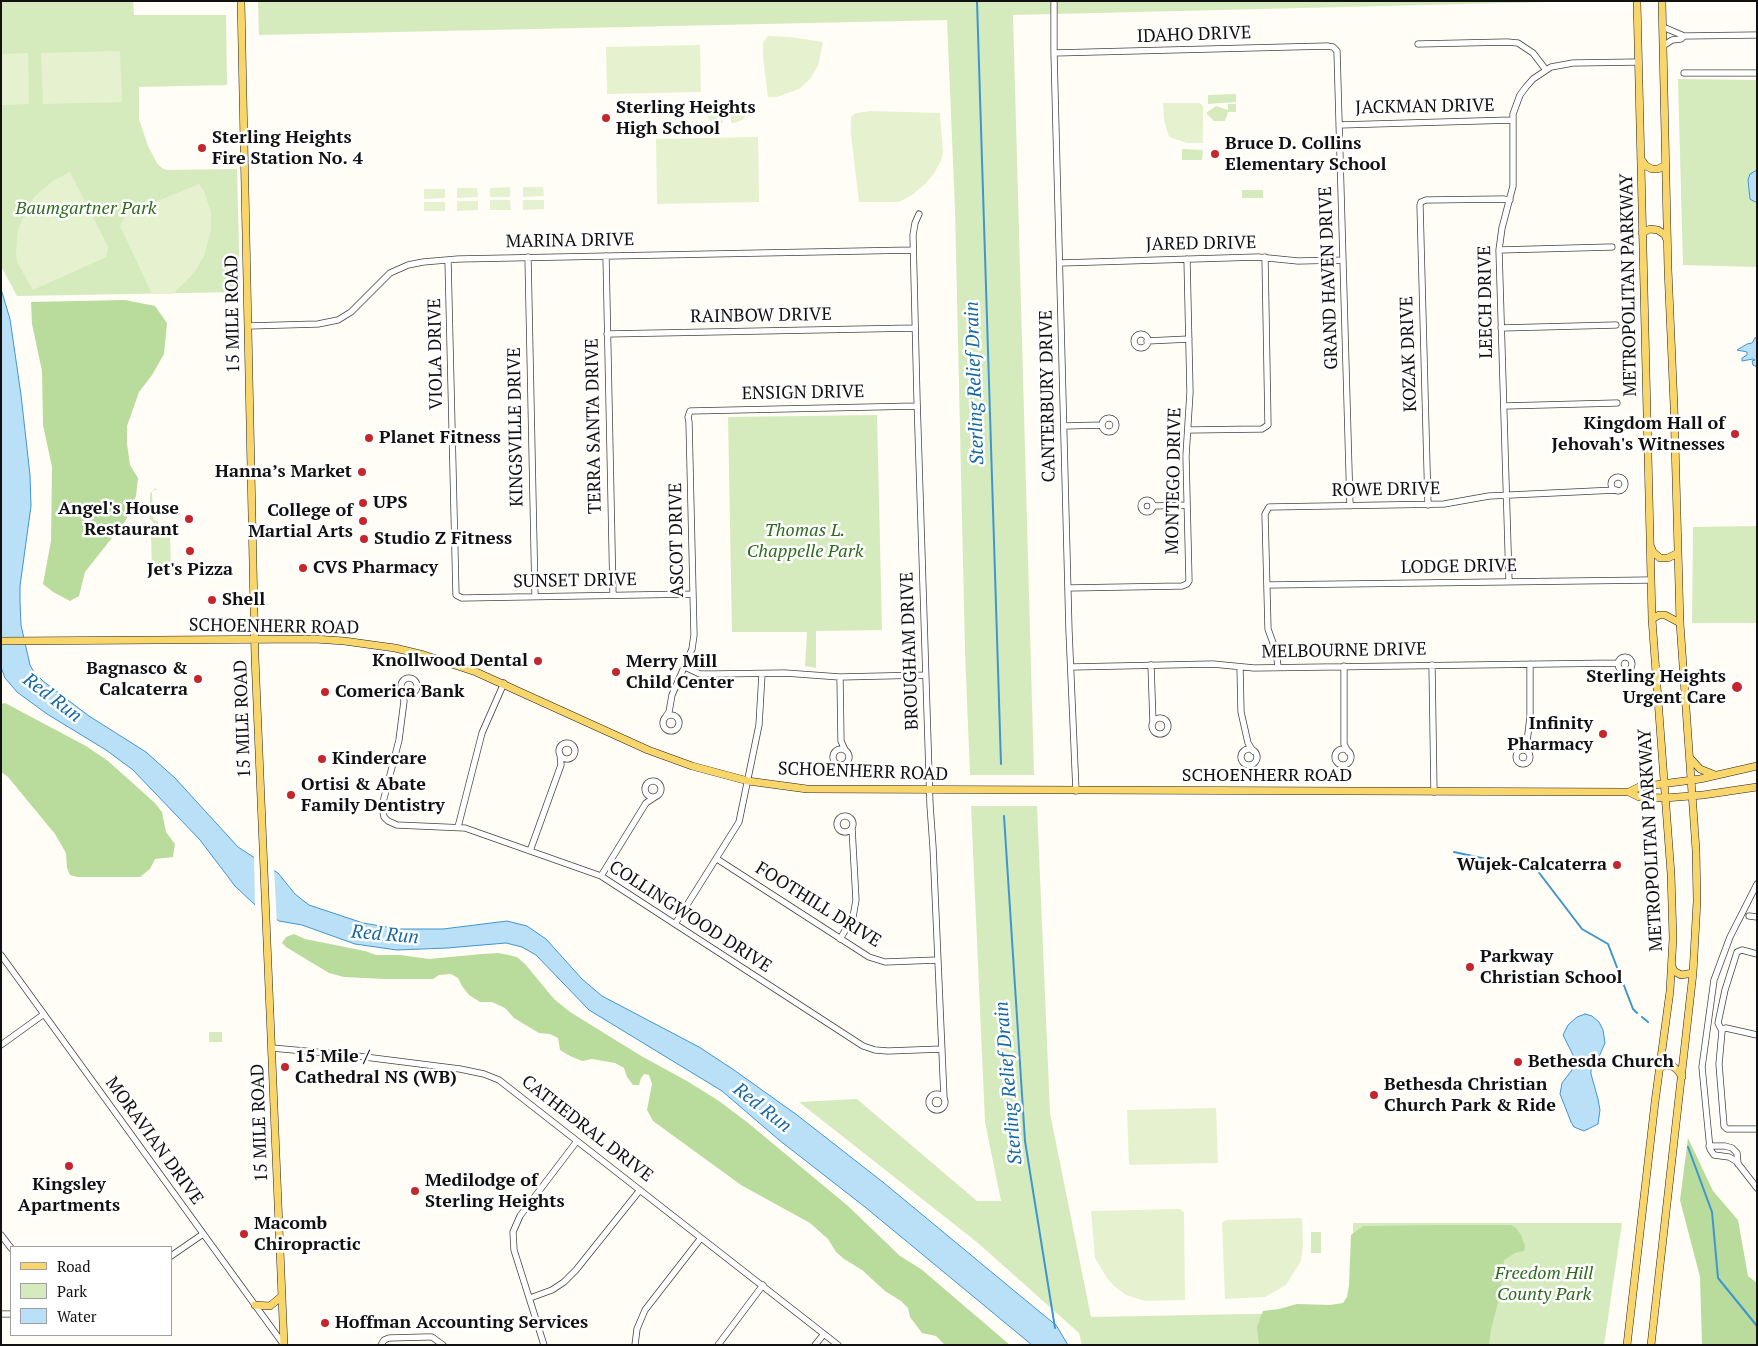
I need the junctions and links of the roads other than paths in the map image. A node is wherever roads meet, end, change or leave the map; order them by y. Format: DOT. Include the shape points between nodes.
graph roads {
  1 [pos="241,1"];
  2 [pos="1054,1"];
  3 [pos="1637,1"];
  4 [pos="1662,1"];
  5 [pos="1663,27"];
  6 [pos="1757,35"];
  7 [pos="1684,36"];
  8 [pos="1418,44"];
  9 [pos="1663,46"];
  10 [pos="1335,49"];
  11 [pos="1054,54"];
  12 [pos="1638,62"];
  13 [pos="1546,70"];
  14 [pos="1684,73"];
  15 [pos="1757,73"];
  16 [pos="1512,120"];
  17 [pos="1339,125"];
  18 [pos="1641,158"];
  19 [pos="1666,166"];
  20 [pos="1510,200"];
  21 [pos="919,214"];
  22 [pos="1642,233"];
  23 [pos="1668,240"];
  24 [pos="1612,247"];
  25 [pos="913,250"];
  26 [pos="1499,250"];
  27 [pos="606,256"];
  28 [pos="528,257"];
  29 [pos="1265,257"];
  30 [pos="1187,259"];
  31 [pos="448,260"];
  32 [pos="1343,260"];
  33 [pos="1060,263"];
  34 [pos="1616,325"];
  35 [pos="248,326"];
  36 [pos="915,328"];
  37 [pos="1501,328"];
  38 [pos="607,334"];
  39 [pos="1189,339"];
  40 [pos="1147,341"];
  41 [pos="1617,403"];
  42 [pos="917,406"];
  43 [pos="1504,406"];
  44 [pos="690,411"];
  45 [pos="1102,425"];
  46 [pos="1064,426"];
  47 [pos="1188,430"];
  48 [pos="1612,482"];
  49 [pos="1607,489"];
  50 [pos="1616,490"];
  51 [pos="1506,495"];
  52 [pos="1187,505"];
  53 [pos="1428,505"];
  54 [pos="1154,506"];
  55 [pos="1350,506"];
  56 [pos="1650,545"];
  57 [pos="1678,553"];
  58 [pos="1651,580"];
  59 [pos="1509,582"];
  60 [pos="1267,585"];
  61 [pos="1068,588"];
  62 [pos="693,594"];
  63 [pos="613,595"];
  64 [pos="457,596"];
  65 [pos="535,596"];
  66 [pos="1652,619"];
  67 [pos="1680,623"];
  68 [pos="254,640"];
  69 [pos="1,641"];
  70 [pos="1618,663"];
  71 [pos="1530,664"];
  72 [pos="1151,665"];
  73 [pos="1432,665"];
  74 [pos="1344,666"];
  75 [pos="685,667"];
  76 [pos="1071,667"];
  77 [pos="1240,667"];
  78 [pos="1278,667"];
  79 [pos="762,674"];
  80 [pos="925,675"];
  81 [pos="840,676"];
  82 [pos="504,683"];
  83 [pos="402,690"];
  84 [pos="411,694"];
  85 [pos="404,701"];
  86 [pos="670,707"];
  87 [pos="1152,713"];
  88 [pos="673,714"];
  89 [pos="666,716"];
  90 [pos="1160,718"];
  91 [pos="1153,723"];
  92 [pos="840,741"];
  93 [pos="1248,743"];
  94 [pos="1344,744"];
  95 [pos="836,750"];
  96 [pos="846,750"];
  97 [pos="1526,750"];
  98 [pos="1244,751"];
  99 [pos="1253,751"];
  100 [pos="1339,751"];
  101 [pos="1348,752"];
  102 [pos="560,754"];
  103 [pos="1690,757"];
  104 [pos="569,759"];
  105 [pos="561,765"];
  106 [pos="1757,766"];
  107 [pos="1718,776"];
  108 [pos="748,781"];
  109 [pos="1691,781"];
  110 [pos="1664,784"];
  111 [pos="1757,787"];
  112 [pos="930,790"];
  113 [pos="1076,790"];
  114 [pos="1434,792"];
  115 [pos="1629,792"];
  116 [pos="646,793"];
  117 [pos="1692,796"];
  118 [pos="654,797"];
  119 [pos="1665,798"];
  120 [pos="646,804"];
  121 [pos="458,827"];
  122 [pos="852,828"];
  123 [pos="843,832"];
  124 [pos="852,838"];
  125 [pos="530,851"];
  126 [pos="717,859"];
  127 [pos="601,876"];
  128 [pos="1757,884"];
  129 [pos="1749,916"];
  130 [pos="1757,917"];
  131 [pos="675,924"];
  132 [pos="840,938"];
  133 [pos="1757,954"];
  134 [pos="1,955"];
  135 [pos="938,960"];
  136 [pos="1672,966"];
  137 [pos="1693,973"];
  138 [pos="44,1014"];
  139 [pos="1722,1029"];
  140 [pos="1757,1035"];
  141 [pos="1,1045"];
  142 [pos="272,1048"];
  143 [pos="942,1049"];
  144 [pos="1659,1067"];
  145 [pos="1682,1078"];
  146 [pos="943,1087"];
  147 [pos="935,1094"];
  148 [pos="944,1098"];
  149 [pos="1757,1129"];
  150 [pos="577,1142"];
  151 [pos="1709,1146"];
  152 [pos="1738,1164"];
  153 [pos="1756,1184"];
  154 [pos="640,1190"];
  155 [pos="203,1234"];
  156 [pos="1,1235"];
  157 [pos="701,1238"];
  158 [pos="10,1247"];
  159 [pos="172,1255"];
  160 [pos="762,1285"];
  161 [pos="282,1296"];
  162 [pos="530,1298"];
  163 [pos="255,1305"];
  164 [pos="824,1334"];
  165 [pos="284,1345"];
  166 [pos="380,1345"];
  167 [pos="443,1345"];
  168 [pos="544,1345"];
  169 [pos="635,1345"];
  170 [pos="718,1345"];
  171 [pos="815,1345"];
  172 [pos="838,1345"];
  173 [pos="1627,1345"];
  174 [pos="1651,1345"];
  1 -- 35 [label="main road, 15 MILE ROAD"];
  2 -- 11 [label="street, CANTERBURY DRIVE"];
  3 -- 12 [label="main road, METROPOLITAN PARKWAY"];
  4 -- 5 [label="main road"];
  5 -- 7 [label="street"];
  5 -- 9 [label="main road"];
  6 -- 7 [label="street"];
  7 -- 9 [label="street"];
  8 -- 13 [label="street" via="1518,43 1533,53"];
  9 -- 19 [label="main road"];
  10 -- 11 [label="street, IDAHO DRIVE" via="1319,46"];
  10 -- 17 [label="street, GRAND HAVEN DRIVE"];
  11 -- 33 [label="street, CANTERBURY DRIVE"];
  12 -- 13 [label="street, LEECH DRIVE" via="1566,64"];
  12 -- 18 [label="main road, METROPOLITAN PARKWAY"];
  13 -- 16 [label="street, LEECH DRIVE" via="1520,94"];
  14 -- 15 [label="street"];
  16 -- 17 [label="street, JACKMAN DRIVE"];
  16 -- 20 [label="street, LEECH DRIVE" via="1514,180"];
  17 -- 32 [label="street, GRAND HAVEN DRIVE"];
  18 -- 19 [label="main road" via="1652,169"];
  18 -- 22 [label="main road, METROPOLITAN PARKWAY"];
  19 -- 23 [label="main road"];
  20 -- 26 [label="street, LEECH DRIVE"];
  20 -- 53 [label="street, KOZAK DRIVE" via="1421,202"];
  21 -- 25 [label="street, BROUGHAM DRIVE" via="914,228"];
  22 -- 23 [label="main road" via="1658,230"];
  22 -- 56 [label="main road, METROPOLITAN PARKWAY"];
  23 -- 57 [label="main road"];
  24 -- 26 [label="street"];
  25 -- 27 [label="street, MARINA DRIVE"];
  25 -- 36 [label="street, BROUGHAM DRIVE"];
  26 -- 37 [label="street, LEECH DRIVE"];
  27 -- 28 [label="street, MARINA DRIVE"];
  27 -- 38 [label="street, TERRA SANTA DRIVE"];
  28 -- 31 [label="street, MARINA DRIVE"];
  28 -- 65 [label="street, KINGSVILLE DRIVE"];
  29 -- 30 [label="street, JARED DRIVE"];
  29 -- 32 [label="street, JARED DRIVE" via="1298,261"];
  29 -- 47 [label="street" via="1267,427"];
  30 -- 33 [label="street, JARED DRIVE"];
  30 -- 39 [label="street, MONTEGO DRIVE"];
  31 -- 35 [label="street, MARINA DRIVE" via="417,263 390,273 351,312 329,323"];
  31 -- 64 [label="street, VIOLA DRIVE"];
  32 -- 55 [label="street, GRAND HAVEN DRIVE"];
  33 -- 46 [label="street, CANTERBURY DRIVE"];
  34 -- 37 [label="street"];
  35 -- 68 [label="main road, 15 MILE ROAD"];
  36 -- 38 [label="street, RAINBOW DRIVE"];
  36 -- 42 [label="street, BROUGHAM DRIVE"];
  37 -- 43 [label="street, LEECH DRIVE"];
  38 -- 63 [label="street, TERRA SANTA DRIVE"];
  39 -- 40 [label="street"];
  39 -- 47 [label="street, MONTEGO DRIVE"];
  41 -- 43 [label="street"];
  42 -- 44 [label="street, ENSIGN DRIVE"];
  42 -- 80 [label="street, BROUGHAM DRIVE"];
  43 -- 51 [label="street, LEECH DRIVE"];
  44 -- 62 [label="street, ASCOT DRIVE"];
  45 -- 46 [label="street"];
  46 -- 61 [label="street, CANTERBURY DRIVE"];
  47 -- 52 [label="street, MONTEGO DRIVE"];
  48 -- 49 [label="street"];
  48 -- 50 [label="street"];
  48 -- 50 [label="street" via="1618,477 1625,481 1624,488"];
  49 -- 50 [label="street, ROWE DRIVE"];
  49 -- 51 [label="street, ROWE DRIVE"];
  51 -- 53 [label="street, ROWE DRIVE"];
  51 -- 59 [label="street, LEECH DRIVE"];
  52 -- 54 [label="street"];
  52 -- 61 [label="street, MONTEGO DRIVE" via="1189,579 1186,585"];
  53 -- 55 [label="street, ROWE DRIVE"];
  55 -- 60 [label="street, ROWE DRIVE" via="1267,508"];
  56 -- 57 [label="main road" via="1660,558"];
  56 -- 58 [label="main road, METROPOLITAN PARKWAY"];
  57 -- 67 [label="main road"];
  58 -- 59 [label="street, LODGE DRIVE"];
  58 -- 66 [label="main road, METROPOLITAN PARKWAY"];
  59 -- 60 [label="street, LODGE DRIVE"];
  60 -- 78 [label="street" via="1268,629"];
  61 -- 76 [label="street, CANTERBURY DRIVE"];
  62 -- 63 [label="street, SUNSET DRIVE"];
  62 -- 75 [label="street, ASCOT DRIVE" via="693,644"];
  63 -- 65 [label="street, SUNSET DRIVE"];
  64 -- 65 [label="street, SUNSET DRIVE"];
  66 -- 67 [label="main road" via="1665,614"];
  66 -- 110 [label="main road, METROPOLITAN PARKWAY"];
  67 -- 103 [label="main road"];
  68 -- 69 [label="main road, SCHOENHERR ROAD"];
  68 -- 82 [label="main road, SCHOENHERR ROAD" via="332,640 395,648 442,660"];
  68 -- 142 [label="main road, 15 MILE ROAD"];
  70 -- 71 [label="street, MELBOURNE DRIVE"];
  71 -- 73 [label="street, MELBOURNE DRIVE"];
  71 -- 97 [label="street"];
  72 -- 76 [label="street, MELBOURNE DRIVE"];
  72 -- 77 [label="street, MELBOURNE DRIVE" via="1219,664"];
  72 -- 87 [label="street"];
  73 -- 74 [label="street, MELBOURNE DRIVE"];
  73 -- 114 [label="street"];
  74 -- 78 [label="street, MELBOURNE DRIVE"];
  74 -- 94 [label="street"];
  75 -- 79 [label="street" via="700,674"];
  75 -- 86 [label="street, ASCOT DRIVE"];
  76 -- 113 [label="street, CANTERBURY DRIVE"];
  77 -- 78 [label="street, MELBOURNE DRIVE"];
  77 -- 93 [label="street" via="1241,712"];
  79 -- 81 [label="street"];
  79 -- 108 [label="street" via="758,725"];
  80 -- 81 [label="street"];
  80 -- 112 [label="street, BROUGHAM DRIVE"];
  81 -- 92 [label="street"];
  82 -- 108 [label="main road, SCHOENHERR ROAD" via="663,756"];
  82 -- 121 [label="street" via="482,733"];
  83 -- 84 [label="street"];
  83 -- 84 [label="street" via="403,680 411,678 417,686"];
  83 -- 85 [label="street"];
  84 -- 85 [label="street"];
  85 -- 121 [label="street, COLLINGWOOD DRIVE" via="399,740 382,806 384,817 397,825"];
  86 -- 88 [label="street"];
  86 -- 89 [label="street, ASCOT DRIVE"];
  87 -- 90 [label="street"];
  87 -- 91 [label="street"];
  88 -- 89 [label="street"];
  88 -- 89 [label="street" via="680,722 674,730 664,727"];
  90 -- 91 [label="street"];
  90 -- 91 [label="street" via="1167,724 1164,732 1156,732"];
  92 -- 95 [label="street"];
  92 -- 96 [label="street"];
  93 -- 98 [label="street"];
  93 -- 99 [label="street"];
  94 -- 100 [label="street"];
  94 -- 101 [label="street"];
  95 -- 96 [label="street"];
  95 -- 96 [label="street" via="833,759 841,765 848,760"];
  98 -- 99 [label="street"];
  98 -- 99 [label="street" via="1241,760 1249,765 1256,760"];
  100 -- 101 [label="street"];
  100 -- 101 [label="street" via="1335,760 1341,765 1348,762"];
  102 -- 104 [label="street"];
  102 -- 104 [label="street" via="560,746 570,743 576,751"];
  102 -- 105 [label="street"];
  103 -- 107 [label="main road" via="1700,769"];
  103 -- 109 [label="main road"];
  104 -- 105 [label="street"];
  105 -- 125 [label="street"];
  106 -- 107 [label="main road, SCHOENHERR ROAD"];
  107 -- 109 [label="main road, SCHOENHERR ROAD"];
  108 -- 112 [label="main road, SCHOENHERR ROAD" via="816,789"];
  108 -- 126 [label="street" via="739,822"];
  109 -- 110 [label="main road, SCHOENHERR ROAD"];
  109 -- 117 [label="main road"];
  110 -- 115 [label="main road, SCHOENHERR ROAD" via="1639,786"];
  110 -- 119 [label="main road, METROPOLITAN PARKWAY"];
  111 -- 117 [label="main road, SCHOENHERR ROAD"];
  112 -- 113 [label="main road, SCHOENHERR ROAD"];
  112 -- 135 [label="street, BROUGHAM DRIVE"];
  113 -- 114 [label="main road, SCHOENHERR ROAD"];
  114 -- 115 [label="main road, SCHOENHERR ROAD"];
  115 -- 119 [label="main road, SCHOENHERR ROAD" via="1639,797"];
  116 -- 118 [label="street"];
  116 -- 118 [label="street" via="646,785 656,781 661,790"];
  116 -- 120 [label="street"];
  117 -- 119 [label="main road, SCHOENHERR ROAD"];
  117 -- 137 [label="main road" via="1698,901"];
  118 -- 120 [label="street"];
  119 -- 136 [label="main road, METROPOLITAN PARKWAY" via="1672,888"];
  120 -- 127 [label="street"];
  121 -- 125 [label="street, COLLINGWOOD DRIVE"];
  122 -- 123 [label="street"];
  122 -- 123 [label="street" via="850,818 840,818 837,827"];
  122 -- 124 [label="street"];
  123 -- 124 [label="street"];
  124 -- 132 [label="street" via="856,900 853,917"];
  125 -- 127 [label="street, COLLINGWOOD DRIVE"];
  126 -- 131 [label="street"];
  126 -- 132 [label="street, FOOTHILL DRIVE"];
  127 -- 131 [label="street, COLLINGWOOD DRIVE"];
  128 -- 151 [label="street" via="1730,937 1714,980 1702,1067"];
  129 -- 130 [label="street"];
  131 -- 143 [label="street, COLLINGWOOD DRIVE" via="863,1046 888,1051"];
  132 -- 135 [label="street, FOOTHILL DRIVE" via="868,957 885,962"];
  133 -- 139 [label="street" via="1739,950 1736,954 1718,1019 1718,1026"];
  134 -- 138 [label="street, MORAVIAN DRIVE"];
  135 -- 143 [label="street, BROUGHAM DRIVE"];
  136 -- 137 [label="main road" via="1681,975"];
  136 -- 144 [label="main road, METROPOLITAN PARKWAY"];
  137 -- 145 [label="main road"];
  138 -- 141 [label="street"];
  138 -- 155 [label="street, MORAVIAN DRIVE"];
  139 -- 140 [label="street"];
  139 -- 149 [label="street" via="1719,1064 1724,1126 1727,1129"];
  142 -- 150 [label="street, CATHEDRAL DRIVE" via="484,1074 509,1086"];
  142 -- 161 [label="main road, 15 MILE ROAD"];
  143 -- 146 [label="street, BROUGHAM DRIVE"];
  144 -- 145 [label="main road" via="1674,1067"];
  144 -- 173 [label="main road, METROPOLITAN PARKWAY"];
  145 -- 174 [label="main road"];
  146 -- 147 [label="street"];
  146 -- 148 [label="street, BROUGHAM DRIVE"];
  147 -- 148 [label="street"];
  147 -- 148 [label="street" via="929,1101 934,1110 944,1106"];
  150 -- 154 [label="street, CATHEDRAL DRIVE"];
  150 -- 162 [label="street" via="516,1223 513,1232 514,1250"];
  151 -- 152 [label="street" via="1714,1154 1729,1157"];
  151 -- 152 [label="street" via="1732,1148 1737,1153"];
  152 -- 153 [label="street"];
  154 -- 157 [label="street, CATHEDRAL DRIVE"];
  154 -- 162 [label="street" via="570,1276 552,1290"];
  155 -- 159 [label="street"];
  155 -- 163 [label="street, MORAVIAN DRIVE"];
  156 -- 158 [label="street"];
  157 -- 160 [label="street, CATHEDRAL DRIVE"];
  157 -- 169 [label="street" via="645,1310"];
  160 -- 164 [label="street, CATHEDRAL DRIVE"];
  160 -- 170 [label="street"];
  161 -- 163 [label="main road" via="270,1306"];
  161 -- 165 [label="main road, 15 MILE ROAD"];
  162 -- 168 [label="street"];
  163 -- 165 [label="street, MORAVIAN DRIVE"];
  164 -- 171 [label="street"];
  164 -- 172 [label="street, CATHEDRAL DRIVE"];
  166 -- 167 [label="street" via="389,1338 423,1337"];
}
